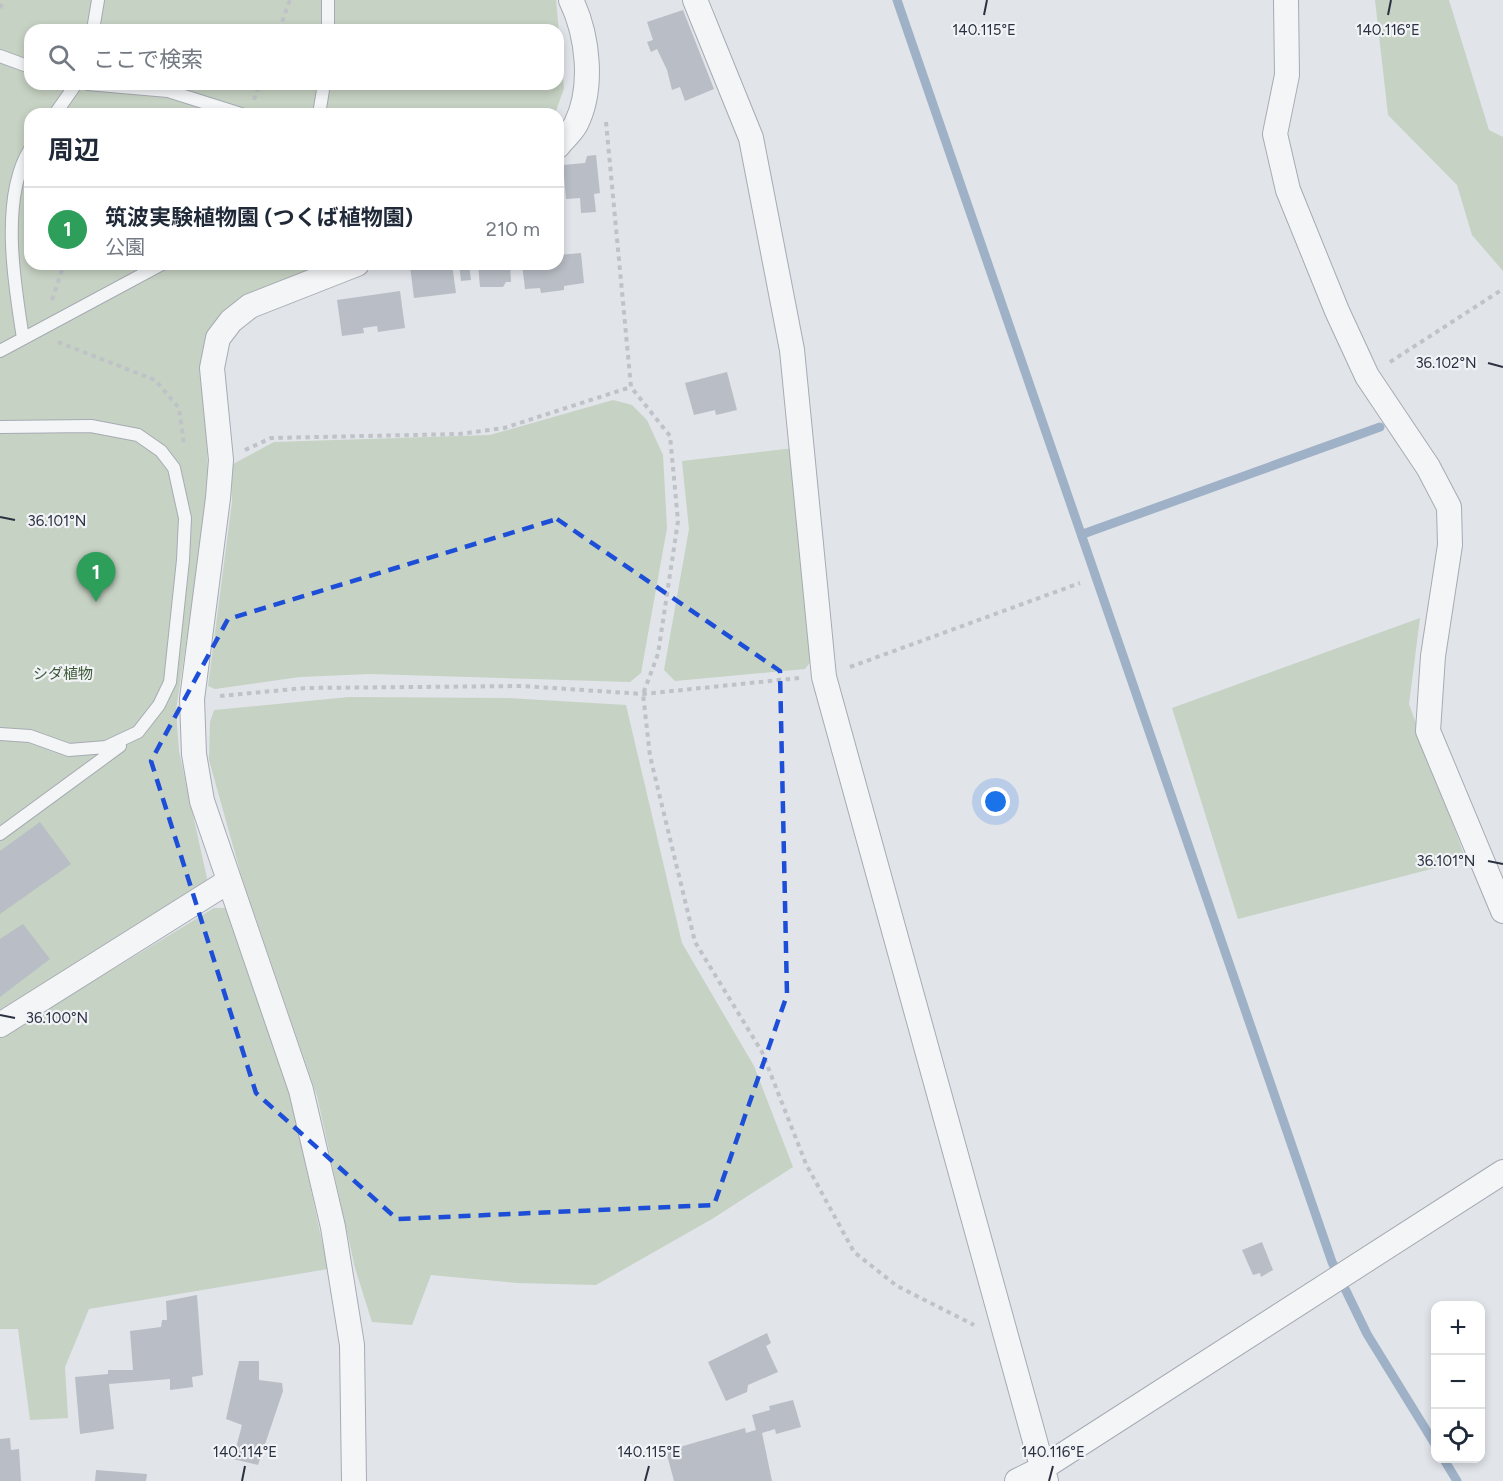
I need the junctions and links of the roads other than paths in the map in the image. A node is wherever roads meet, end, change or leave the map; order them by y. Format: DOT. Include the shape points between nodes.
graph roads {
  1 [pos="99,0"];
  2 [pos="328,0"];
  3 [pos="571,0"];
  4 [pos="695,0"];
  5 [pos="1286,0"];
  6 [pos="94,24"];
  7 [pos="328,24"];
  8 [pos="0,56"];
  9 [pos="24,65"];
  10 [pos="72,90"];
  11 [pos="157,90"];
  12 [pos="323,90"];
  13 [pos="59,108"];
  14 [pos="222,108"];
  15 [pos="320,108"];
  16 [pos="564,139"];
  17 [pos="24,158"];
  18 [pos="151,270"];
  19 [pos="342,270"];
  20 [pos="23,338"];
  21 [pos="0,351"];
  22 [pos="0,427"];
  23 [pos="138,732"];
  24 [pos="0,734"];
  25 [pos="0,834"];
  26 [pos="230,882"];
  27 [pos="1503,911"];
  28 [pos="0,1025"];
  29 [pos="1503,1172"];
  30 [pos="1044,1475"];
  31 [pos="354,1481"];
  32 [pos="1017,1481"];
  1 -- 6 [label="lane"];
  2 -- 7 [label="lane"];
  3 -- 16 [label="street" via="578,13 587,57 576,124"];
  4 -- 30 [label="street" via="751,138 790,339 824,677"];
  5 -- 27 [label="street" via="1287,75 1275,134 1288,190 1367,376 1428,467 1449,507 1450,545 1433,656 1428,731"];
  8 -- 9 [label="lane"];
  10 -- 13 [label="lane"];
  11 -- 14 [label="lane"];
  12 -- 15 [label="lane"];
  17 -- 20 [label="lane" via="18,166 9,240"];
  18 -- 20 [label="lane"];
  19 -- 26 [label="street" via="250,306 218,338 212,368 221,460 192,699 194,754 202,801"];
  20 -- 21 [label="lane"];
  22 -- 23 [label="lane" via="91,426 138,435 161,451 174,468 184,518 170,682 159,705"];
  23 -- 24 [label="lane" via="105,747 69,750 30,736"];
  23 -- 25 [label="lane"];
  26 -- 28 [label="street"];
  26 -- 31 [label="street" via="301,1090 333,1227 352,1345"];
  29 -- 30 [label="street" via="1322,1287"];
  30 -- 32 [label="street"];
}
